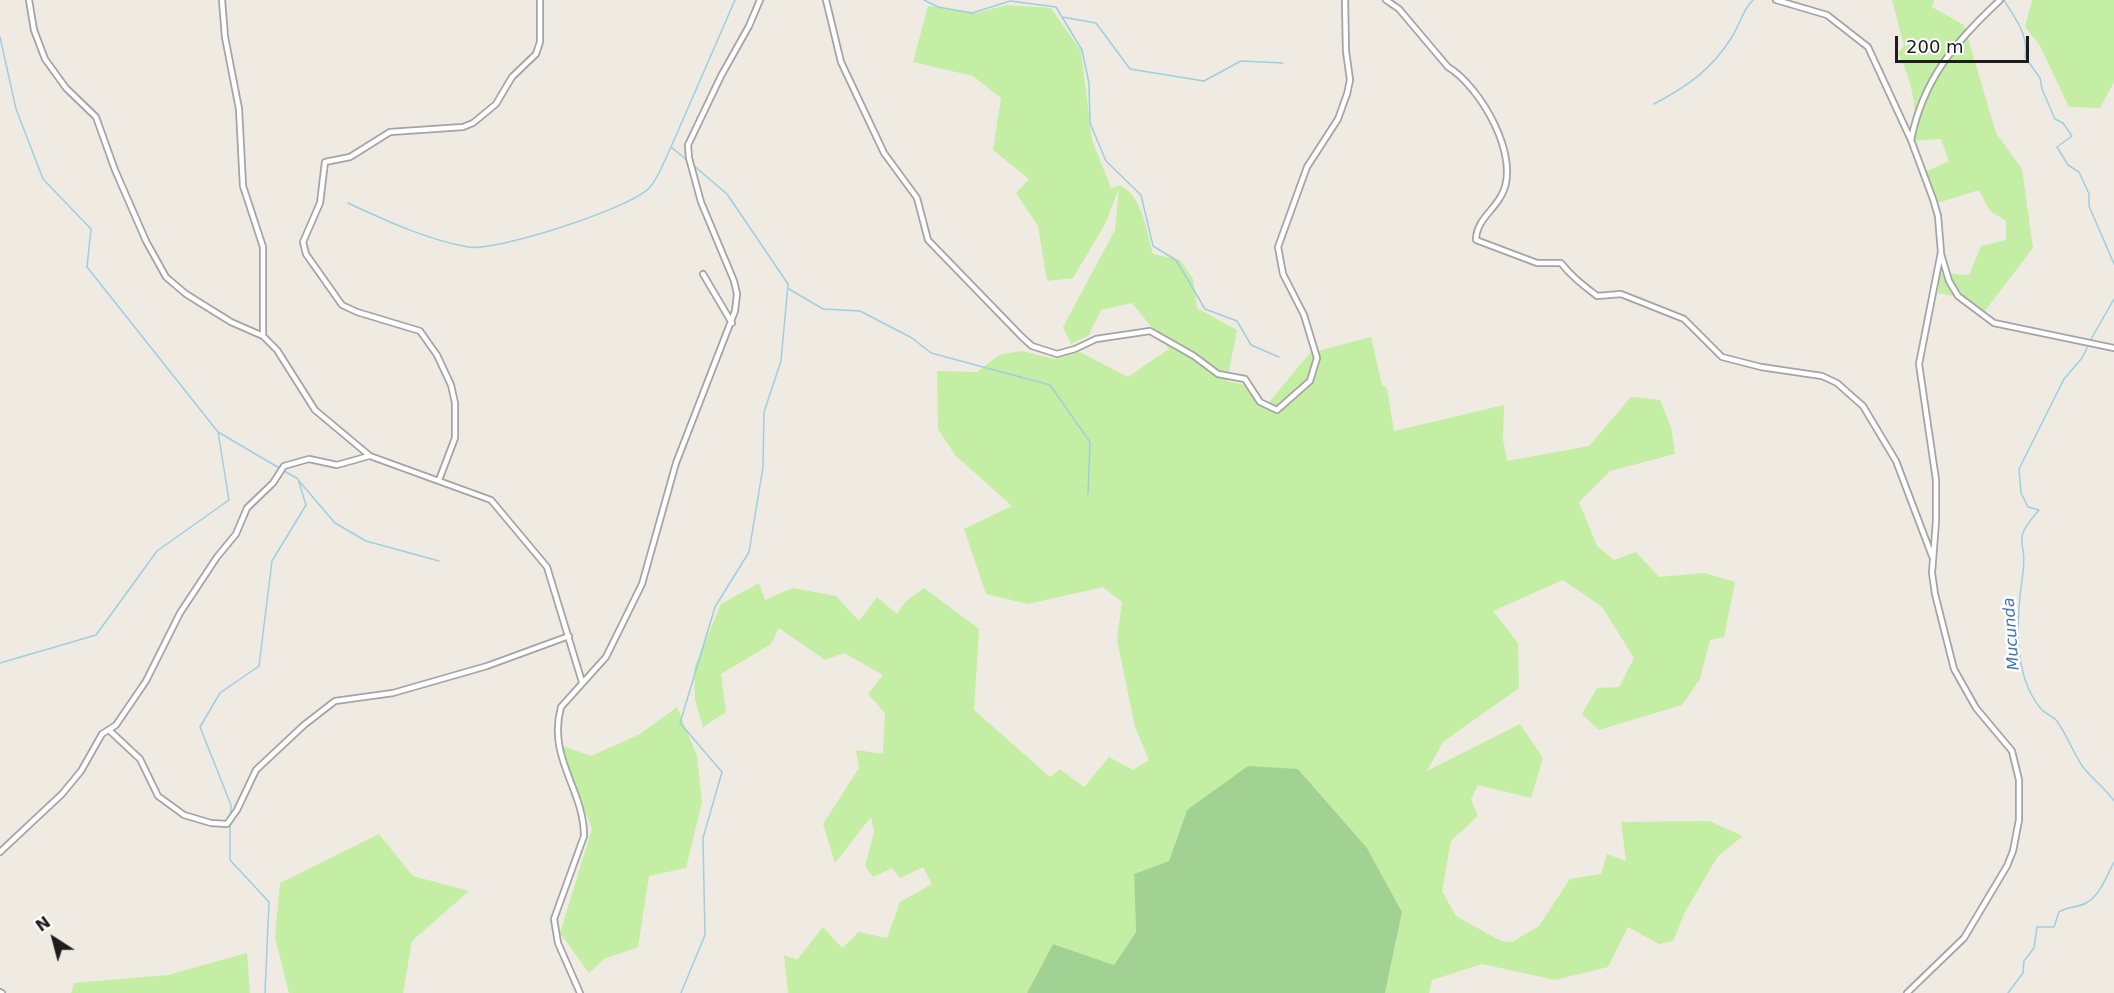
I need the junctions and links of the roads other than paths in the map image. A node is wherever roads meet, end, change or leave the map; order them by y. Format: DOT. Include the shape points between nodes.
graph roads {
  1 [pos="29,0"];
  2 [pos="222,0"];
  3 [pos="540,0"];
  4 [pos="760,0"];
  5 [pos="826,0"];
  6 [pos="1345,0"];
  7 [pos="1386,0"];
  8 [pos="1776,0"];
  9 [pos="2000,0"];
  10 [pos="1911,140"];
  11 [pos="1941,252"];
  12 [pos="703,274"];
  13 [pos="732,323"];
  14 [pos="263,336"];
  15 [pos="2114,348"];
  16 [pos="370,456"];
  17 [pos="439,480"];
  18 [pos="1932,559"];
  19 [pos="569,636"];
  20 [pos="582,682"];
  21 [pos="109,730"];
  22 [pos="0,852"];
  23 [pos="580,993"];
  24 [pos="1907,993"];
  1 -- 14 [label="street" via="34,30 45,59 66,88 96,117 146,241 166,277 231,322"];
  2 -- 14 [label="street" via="239,109 243,186 263,247"];
  3 -- 17 [label="street" via="540,42 536,54 512,77 496,104 463,127 390,132 350,157 326,162 320,203 303,242 318,274 342,305 420,331 437,355 451,385 455,438"];
  4 -- 13 [label="street" via="688,145 701,202 734,281 737,302"];
  5 -- 6 [label="street" via="841,62 884,153 916,198 928,240 1022,337 1032,346 1056,354 1096,339 1150,331 1218,374 1245,379 1260,402 1277,410 1310,381 1317,358 1304,315 1283,274 1278,247 1307,167 1338,119 1347,94 1350,80"];
  7 -- 18 [label="street" via="1459,74 1487,110 1507,156 1502,195 1485,215 1476,240 1537,263 1561,263 1571,278 1597,296 1621,294 1684,319 1722,357 1822,376 1837,383 1863,406 1896,461"];
  8 -- 10 [label="street" via="1827,15 1868,47"];
  9 -- 10 [label="street" via="1942,61 1920,104"];
  10 -- 11 [label="street" via="1938,216"];
  11 -- 15 [label="street" via="1958,296 1986,318"];
  11 -- 18 [label="street" via="1919,364 1936,480"];
  12 -- 13 [label="street"];
  13 -- 20 [label="street" via="676,464 642,584 610,650"];
  14 -- 16 [label="street" via="278,350 315,410"];
  16 -- 17 [label="street"];
  16 -- 21 [label="street" via="337,465 309,459 284,466 247,508 236,534 168,632 146,681"];
  17 -- 19 [label="street" via="481,495 500,509 547,567"];
  18 -- 24 [label="street" via="1935,594 1954,669 1976,708 2012,751 2019,780 2019,820 2013,852 1973,926"];
  19 -- 20 [label="street"];
  19 -- 21 [label="street" via="487,666 393,693 335,701 256,770 227,824 184,814 158,796 140,759"];
  20 -- 23 [label="street" via="561,707 557,728 559,753 584,823 584,836 554,919 558,943"];
  21 -- 22 [label="street" via="102,734 81,771 62,794"];
}
